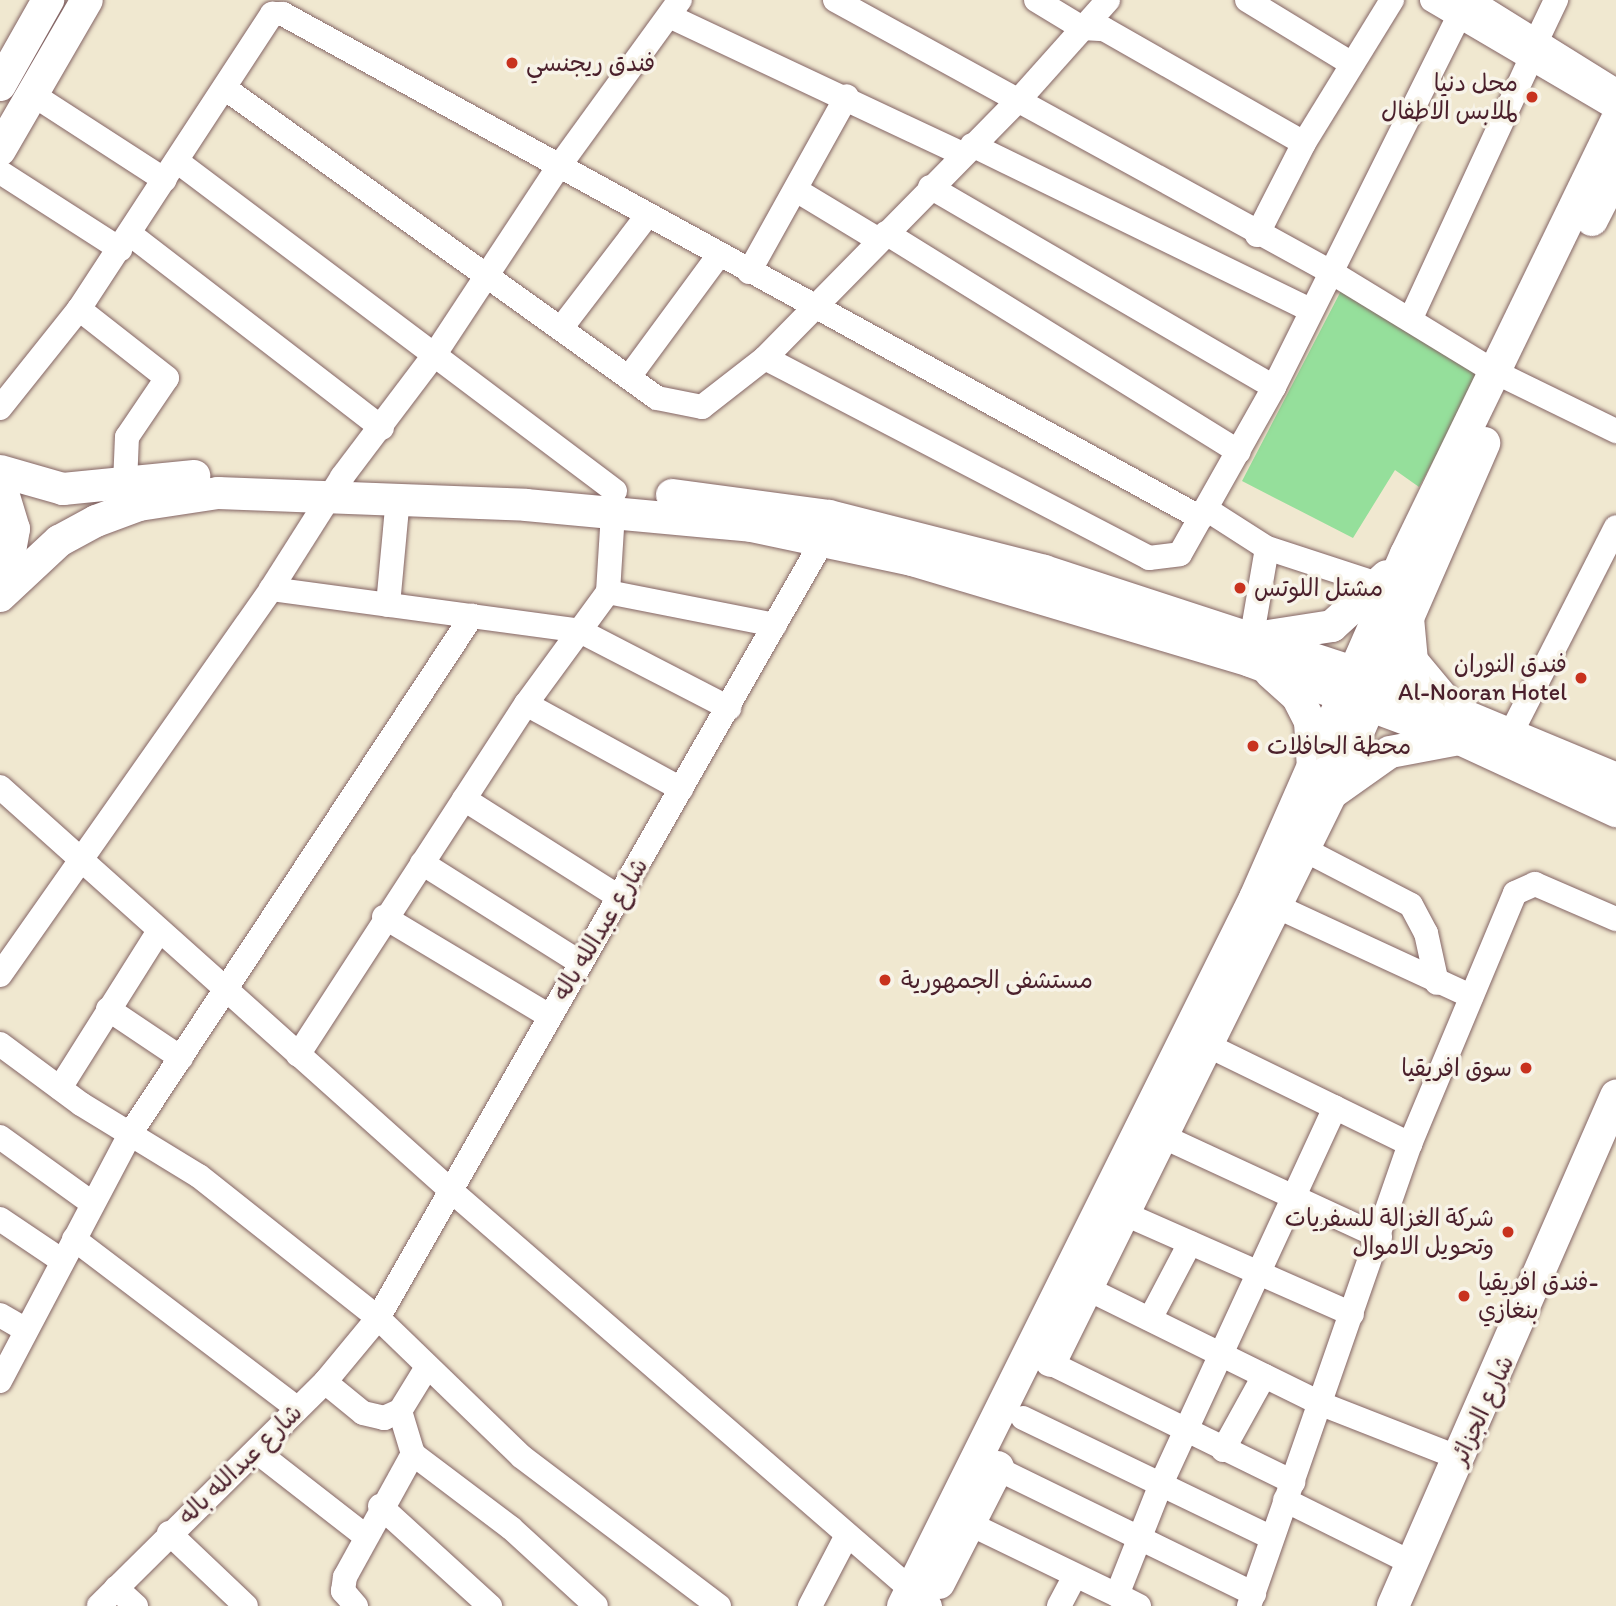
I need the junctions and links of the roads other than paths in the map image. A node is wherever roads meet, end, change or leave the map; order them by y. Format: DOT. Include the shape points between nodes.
graph roads {
  1 [pos="48,0"];
  2 [pos="87,0"];
  3 [pos="835,0"];
  4 [pos="1036,0"];
  5 [pos="1108,0"];
  6 [pos="1247,0"];
  7 [pos="1392,0"];
  8 [pos="1432,0"];
  9 [pos="1556,0"];
  10 [pos="1465,6"];
  11 [pos="674,8"];
  12 [pos="1082,28"];
  13 [pos="1533,53"];
  14 [pos="1352,64"];
  15 [pos="0,85"];
  16 [pos="226,89"];
  17 [pos="1616,91"];
  18 [pos="32,94"];
  19 [pos="847,96"];
  20 [pos="1016,103"];
  21 [pos="1616,108"];
  22 [pos="1616,122"];
  23 [pos="1304,143"];
  24 [pos="967,149"];
  25 [pos="0,150"];
  26 [pos="557,169"];
  27 [pos="172,171"];
  28 [pos="0,172"];
  29 [pos="1616,173"];
  30 [pos="929,187"];
  31 [pos="796,190"];
  32 [pos="647,216"];
  33 [pos="1257,235"];
  34 [pos="882,236"];
  35 [pos="125,241"];
  36 [pos="719,255"];
  37 [pos="749,272"];
  38 [pos="1331,272"];
  39 [pos="489,275"];
  40 [pos="812,305"];
  41 [pos="79,309"];
  42 [pos="1311,310"];
  43 [pos="1411,318"];
  44 [pos="562,327"];
  45 [pos="435,354"];
  46 [pos="765,358"];
  47 [pos="1504,376"];
  48 [pos="629,377"];
  49 [pos="1274,387"];
  50 [pos="0,408"];
  51 [pos="382,428"];
  52 [pos="1616,431"];
  53 [pos="1239,452"];
  54 [pos="0,471"];
  55 [pos="0,483"];
  56 [pos="125,484"];
  57 [pos="336,486"];
  58 [pos="398,498"];
  59 [pos="614,501"];
  60 [pos="1204,513"];
  61 [pos="1616,527"];
  62 [pos="823,540"];
  63 [pos="1267,548"];
  64 [pos="1406,554"];
  65 [pos="1380,585"];
  66 [pos="271,589"];
  67 [pos="608,592"];
  68 [pos="1,594"];
  69 [pos="388,605"];
  70 [pos="1408,611"];
  71 [pos="472,616"];
  72 [pos="775,625"];
  73 [pos="580,631"];
  74 [pos="1246,643"];
  75 [pos="1363,689"];
  76 [pos="526,704"];
  77 [pos="729,708"];
  78 [pos="1462,727"];
  79 [pos="1510,735"];
  80 [pos="1616,779"];
  81 [pos="0,787"];
  82 [pos="1322,787"];
  83 [pos="681,789"];
  84 [pos="464,799"];
  85 [pos="1616,811"];
  86 [pos="1305,850"];
  87 [pos="80,857"];
  88 [pos="422,863"];
  89 [pos="620,897"];
  90 [pos="1278,907"];
  91 [pos="384,916"];
  92 [pos="1616,919"];
  93 [pos="159,931"];
  94 [pos="579,962"];
  95 [pos="0,975"];
  96 [pos="1437,983"];
  97 [pos="226,992"];
  98 [pos="1471,996"];
  99 [pos="108,1009"];
  100 [pos="548,1015"];
  101 [pos="1200,1037"];
  102 [pos="0,1044"];
  103 [pos="298,1055"];
  104 [pos="181,1058"];
  105 [pos="60,1088"];
  106 [pos="1616,1096"];
  107 [pos="1335,1107"];
  108 [pos="130,1134"];
  109 [pos="0,1137"];
  110 [pos="1164,1137"];
  111 [pos="1410,1144"];
  112 [pos="448,1188"];
  113 [pos="1296,1202"];
  114 [pos="92,1203"];
  115 [pos="1125,1214"];
  116 [pos="0,1219"];
  117 [pos="1380,1237"];
  118 [pos="1190,1243"];
  119 [pos="68,1250"];
  120 [pos="1263,1275"];
  121 [pos="1088,1289"];
  122 [pos="1352,1314"];
  123 [pos="0,1315"];
  124 [pos="1150,1319"];
  125 [pos="386,1327"];
  126 [pos="26,1330"];
  127 [pos="1219,1354"];
  128 [pos="1050,1363"];
  129 [pos="427,1367"];
  130 [pos="1264,1376"];
  131 [pos="0,1381"];
  132 [pos="325,1382"];
  133 [pos="1324,1405"];
  134 [pos="297,1408"];
  135 [pos="400,1411"];
  136 [pos="1023,1418"];
  137 [pos="1182,1431"];
  138 [pos="1223,1450"];
  139 [pos="256,1451"];
  140 [pos="413,1454"];
  141 [pos="1459,1458"];
  142 [pos="998,1469"];
  143 [pos="1161,1484"];
  144 [pos="1289,1491"];
  145 [pos="380,1506"];
  146 [pos="970,1524"];
  147 [pos="169,1533"];
  148 [pos="365,1536"];
  149 [pos="846,1537"];
  150 [pos="1272,1538"];
  151 [pos="1139,1539"];
  152 [pos="1412,1563"];
  153 [pos="1074,1576"];
  154 [pos="116,1588"];
  155 [pos="1252,1600"];
  156 [pos="1128,1601"];
  157 [pos="920,1603"];
  158 [pos="99,1606"];
  159 [pos="136,1606"];
  160 [pos="246,1606"];
  161 [pos="356,1606"];
  162 [pos="490,1606"];
  163 [pos="596,1606"];
  164 [pos="719,1606"];
  165 [pos="810,1606"];
  166 [pos="1059,1606"];
  167 [pos="1393,1606"];
  1 -- 15 [label="main road"];
  2 -- 18 [label="main road"];
  3 -- 20 [label="street"];
  4 -- 12 [label="street"];
  5 -- 12 [label="street"];
  6 -- 14 [label="street"];
  7 -- 14 [label="street"];
  8 -- 10 [label="street"];
  9 -- 13 [label="street"];
  10 -- 13 [label="street"];
  10 -- 38 [label="street"];
  11 -- 19 [label="street"];
  11 -- 26 [label="street"];
  12 -- 20 [label="street"];
  12 -- 23 [label="street" via="1104,29"];
  13 -- 17 [label="street"];
  13 -- 21 [label="street"];
  13 -- 43 [label="street"];
  14 -- 23 [label="street"];
  16 -- 26 [label="street" via="272,14 283,14"];
  16 -- 27 [label="street"];
  16 -- 39 [label="street"];
  18 -- 25 [label="main road"];
  18 -- 27 [label="street"];
  19 -- 24 [label="street"];
  19 -- 31 [label="street"];
  20 -- 24 [label="street"];
  20 -- 33 [label="street"];
  22 -- 47 [label="main road"];
  23 -- 33 [label="street"];
  24 -- 30 [label="street"];
  24 -- 42 [label="street"];
  26 -- 32 [label="street"];
  26 -- 39 [label="street"];
  27 -- 35 [label="street"];
  27 -- 45 [label="street"];
  28 -- 35 [label="street"];
  29 -- 47 [label="main road"];
  30 -- 34 [label="street"];
  30 -- 49 [label="street"];
  31 -- 34 [label="street"];
  31 -- 37 [label="street"];
  32 -- 36 [label="street"];
  32 -- 44 [label="street"];
  33 -- 38 [label="street"];
  34 -- 40 [label="street"];
  34 -- 53 [label="street"];
  35 -- 41 [label="street"];
  35 -- 51 [label="street"];
  36 -- 37 [label="street"];
  36 -- 48 [label="street"];
  37 -- 40 [label="street"];
  38 -- 42 [label="street"];
  38 -- 43 [label="street"];
  39 -- 44 [label="street"];
  39 -- 45 [label="street"];
  40 -- 46 [label="street"];
  40 -- 60 [label="street"];
  41 -- 50 [label="street"];
  41 -- 56 [label="street" via="167,379 127,437"];
  42 -- 49 [label="street"];
  43 -- 47 [label="street"];
  44 -- 48 [label="street"];
  45 -- 51 [label="street"];
  45 -- 59 [label="street"];
  46 -- 48 [label="street" via="702,407 674,406"];
  46 -- 60 [label="street" via="1149,558 1180,554"];
  47 -- 52 [label="street"];
  47 -- 64 [label="main road"];
  47 -- 70 [label="main road"];
  49 -- 53 [label="street"];
  51 -- 57 [label="street"];
  53 -- 60 [label="street"];
  54 -- 56 [label="main road" via="63,489"];
  55 -- 68 [label="main road" via="14,529"];
  56 -- 57 [label="main road" via="180,476"];
  57 -- 58 [label="main road"];
  57 -- 59 [label="main road"];
  57 -- 66 [label="street"];
  57 -- 68 [label="main road" via="218,493 139,505 60,541"];
  58 -- 59 [label="main road"];
  58 -- 69 [label="street"];
  59 -- 62 [label="main road"];
  59 -- 67 [label="street"];
  59 -- 74 [label="main road" via="754,504 909,533"];
  60 -- 63 [label="street"];
  61 -- 79 [label="street"];
  62 -- 72 [label="street, شارع عبدالله باله"];
  62 -- 74 [label="main road"];
  63 -- 65 [label="street"];
  63 -- 74 [label="street"];
  64 -- 65 [label="main road"];
  64 -- 75 [label="main road"];
  65 -- 74 [label="main road" via="1332,626"];
  66 -- 69 [label="street"];
  66 -- 87 [label="street"];
  67 -- 72 [label="street"];
  67 -- 73 [label="street"];
  69 -- 71 [label="street"];
  70 -- 75 [label="main road"];
  70 -- 78 [label="main road" via="1412,661"];
  71 -- 73 [label="street"];
  71 -- 97 [label="street"];
  72 -- 77 [label="street, شارع عبدالله باله"];
  73 -- 76 [label="street"];
  73 -- 77 [label="street"];
  74 -- 75 [label="main road"];
  74 -- 82 [label="main road" via="1297,696 1310,722"];
  75 -- 78 [label="main road"];
  75 -- 82 [label="main road"];
  76 -- 83 [label="street"];
  76 -- 84 [label="street"];
  77 -- 83 [label="street, شارع عبدالله باله"];
  78 -- 79 [label="main road"];
  78 -- 82 [label="main road" via="1390,752"];
  78 -- 85 [label="main road"];
  79 -- 80 [label="main road"];
  81 -- 87 [label="street"];
  82 -- 86 [label="main road"];
  82 -- 101 [label="main road"];
  83 -- 89 [label="street, شارع عبدالله باله"];
  84 -- 88 [label="street"];
  84 -- 89 [label="street"];
  86 -- 90 [label="main road"];
  86 -- 96 [label="street" via="1411,905 1426,933"];
  87 -- 93 [label="street"];
  87 -- 95 [label="street"];
  88 -- 91 [label="street"];
  88 -- 94 [label="street"];
  89 -- 94 [label="street, شارع عبدالله باله"];
  90 -- 96 [label="street"];
  90 -- 101 [label="main road"];
  91 -- 100 [label="street"];
  91 -- 103 [label="street"];
  92 -- 98 [label="street" via="1535,884 1521,886"];
  93 -- 97 [label="street"];
  93 -- 99 [label="street"];
  94 -- 100 [label="street, شارع عبدالله باله"];
  96 -- 98 [label="street"];
  97 -- 103 [label="street"];
  97 -- 104 [label="street"];
  98 -- 111 [label="street"];
  99 -- 104 [label="street"];
  99 -- 105 [label="street"];
  100 -- 112 [label="street, شارع عبدالله باله"];
  101 -- 107 [label="street"];
  101 -- 110 [label="main road"];
  101 -- 157 [label="main road"];
  102 -- 105 [label="street"];
  103 -- 112 [label="street"];
  104 -- 108 [label="street"];
  105 -- 108 [label="street"];
  106 -- 141 [label="main road, شارع الجزائر"];
  107 -- 111 [label="street"];
  107 -- 113 [label="street"];
  108 -- 114 [label="street"];
  108 -- 125 [label="street" via="199,1176"];
  109 -- 114 [label="street"];
  110 -- 113 [label="street"];
  110 -- 115 [label="main road"];
  111 -- 117 [label="street"];
  112 -- 125 [label="street, شارع عبدالله باله"];
  112 -- 149 [label="street"];
  113 -- 117 [label="street"];
  113 -- 120 [label="street"];
  114 -- 119 [label="street"];
  115 -- 118 [label="street"];
  115 -- 121 [label="main road"];
  116 -- 119 [label="street"];
  117 -- 122 [label="street"];
  118 -- 120 [label="street"];
  118 -- 124 [label="street"];
  119 -- 126 [label="street"];
  119 -- 134 [label="street"];
  120 -- 122 [label="street"];
  120 -- 127 [label="street"];
  121 -- 124 [label="street"];
  121 -- 128 [label="main road"];
  122 -- 133 [label="street"];
  123 -- 126 [label="street"];
  124 -- 127 [label="street"];
  125 -- 129 [label="street"];
  125 -- 132 [label="street, شارع عبدالله باله"];
  126 -- 131 [label="street"];
  127 -- 130 [label="street"];
  127 -- 137 [label="street"];
  128 -- 136 [label="main road"];
  128 -- 137 [label="street"];
  129 -- 135 [label="street"];
  129 -- 164 [label="street" via="521,1456"];
  130 -- 133 [label="street"];
  130 -- 138 [label="street"];
  132 -- 134 [label="street, شارع عبدالله باله"];
  132 -- 135 [label="street" via="363,1413 384,1418"];
  133 -- 141 [label="street"];
  133 -- 144 [label="street"];
  134 -- 139 [label="street, شارع عبدالله باله"];
  135 -- 140 [label="street"];
  136 -- 142 [label="main road"];
  136 -- 143 [label="street"];
  137 -- 138 [label="street"];
  137 -- 143 [label="street"];
  138 -- 144 [label="street"];
  139 -- 147 [label="street, شارع عبدالله باله"];
  139 -- 148 [label="street"];
  140 -- 145 [label="street"];
  140 -- 163 [label="street" via="512,1528"];
  141 -- 152 [label="main road, شارع الجزائر"];
  142 -- 146 [label="main road"];
  142 -- 151 [label="street"];
  143 -- 150 [label="street"];
  143 -- 151 [label="street"];
  144 -- 150 [label="street"];
  144 -- 152 [label="street"];
  145 -- 148 [label="street"];
  145 -- 162 [label="street"];
  146 -- 153 [label="street"];
  146 -- 157 [label="main road"];
  147 -- 154 [label="street, شارع عبدالله باله"];
  147 -- 160 [label="street"];
  148 -- 161 [label="street" via="343,1585"];
  149 -- 157 [label="street"];
  149 -- 165 [label="street"];
  150 -- 155 [label="street"];
  151 -- 155 [label="street"];
  151 -- 156 [label="street"];
  152 -- 167 [label="main road, شارع الجزائر"];
  153 -- 156 [label="street"];
  153 -- 166 [label="street"];
  154 -- 158 [label="street, شارع عبدالله باله"];
  154 -- 159 [label="street"];
}
